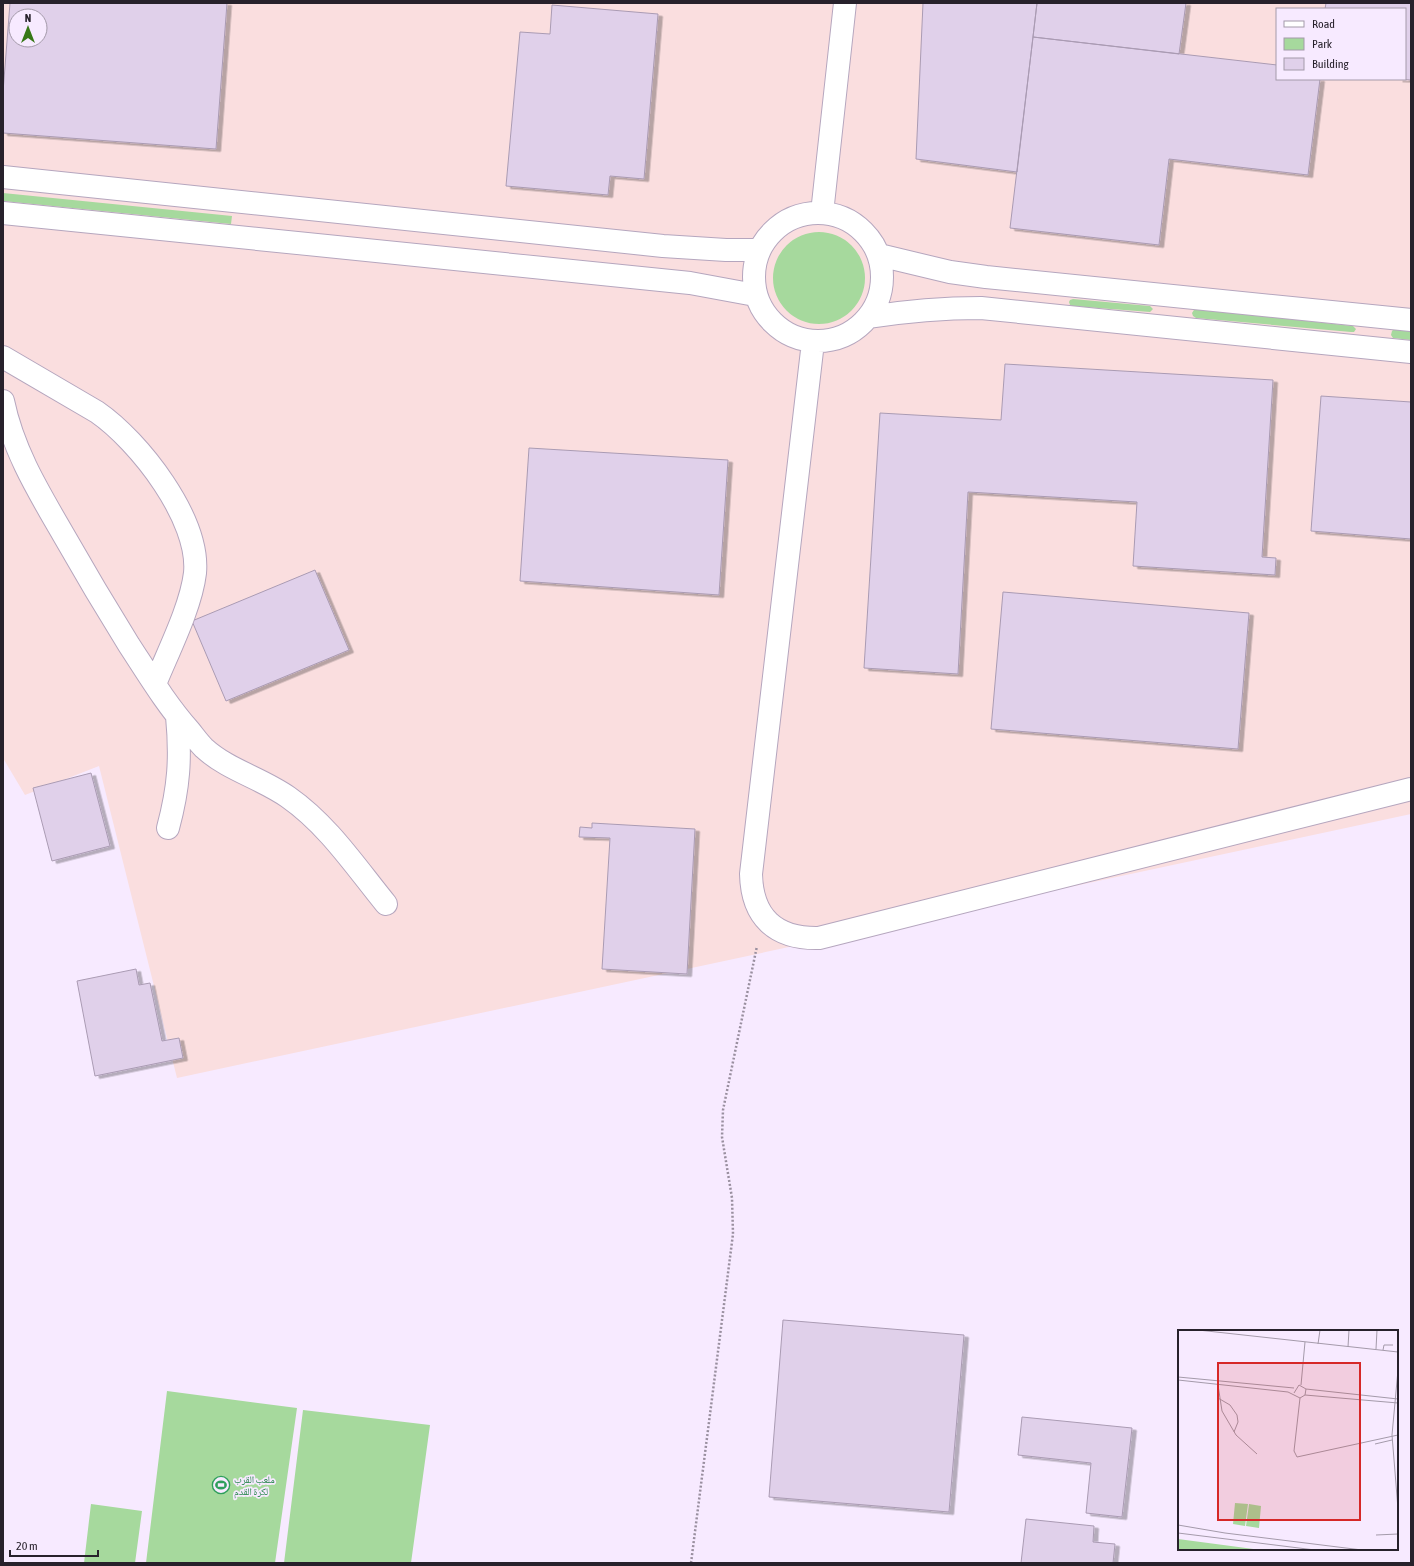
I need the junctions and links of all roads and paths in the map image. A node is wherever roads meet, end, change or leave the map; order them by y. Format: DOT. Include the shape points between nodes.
graph roads {
  1 [pos="845,3"];
  2 [pos="3,177"];
  3 [pos="3,213"];
  4 [pos="822,213"];
  5 [pos="758,250"];
  6 [pos="879,255"];
  7 [pos="755,295"];
  8 [pos="1177,296"];
  9 [pos="1369,315"];
  10 [pos="869,317"];
  11 [pos="1411,320"];
  12 [pos="1173,328"];
  13 [pos="813,342"];
  14 [pos="1365,347"];
  15 [pos="1411,352"];
  16 [pos="3,357"];
  17 [pos="3,401"];
  18 [pos="155,684"];
  19 [pos="177,716"];
  20 [pos="1411,789"];
  21 [pos="168,828"];
  22 [pos="386,904"];
  23 [pos="763,916"];
  24 [pos="692,1563"];
  1 -- 4 [label="street"];
  2 -- 5 [label="street" via="663,246"];
  3 -- 7 [label="street" via="690,283"];
  4 -- 5 [label="street" via="802,214 784,222 770,234"];
  4 -- 6 [label="street" via="840,217 856,225 870,238"];
  5 -- 7 [label="street" via="752,272"];
  6 -- 8 [label="street" via="950,272"];
  6 -- 10 [label="street" via="883,276 880,298"];
  7 -- 13 [label="street" via="763,313 777,328 794,338"];
  8 -- 9 [label="street"];
  8 -- 12 [label="street"];
  9 -- 11 [label="street"];
  9 -- 14 [label="street"];
  10 -- 12 [label="street" via="906,311 982,308"];
  10 -- 13 [label="street" via="854,331 834,340"];
  12 -- 14 [label="street"];
  13 -- 23 [label="street" via="751,874 751,889 755,903"];
  14 -- 15 [label="street"];
  16 -- 18 [label="street" via="111,422 149,461 180,514 195,558 193,584"];
  17 -- 18 [label="street" via="14,440 32,480 105,606"];
  18 -- 19 [label="street"];
  19 -- 21 [label="street" via="180,772"];
  19 -- 22 [label="street" via="204,748 230,767 285,795 309,813 330,833"];
  20 -- 23 [label="street" via="819,938 803,938 788,934 774,927"];
  23 -- 24 [label="path" via="723,1110 722,1136 731,1193 732,1234"];
}
